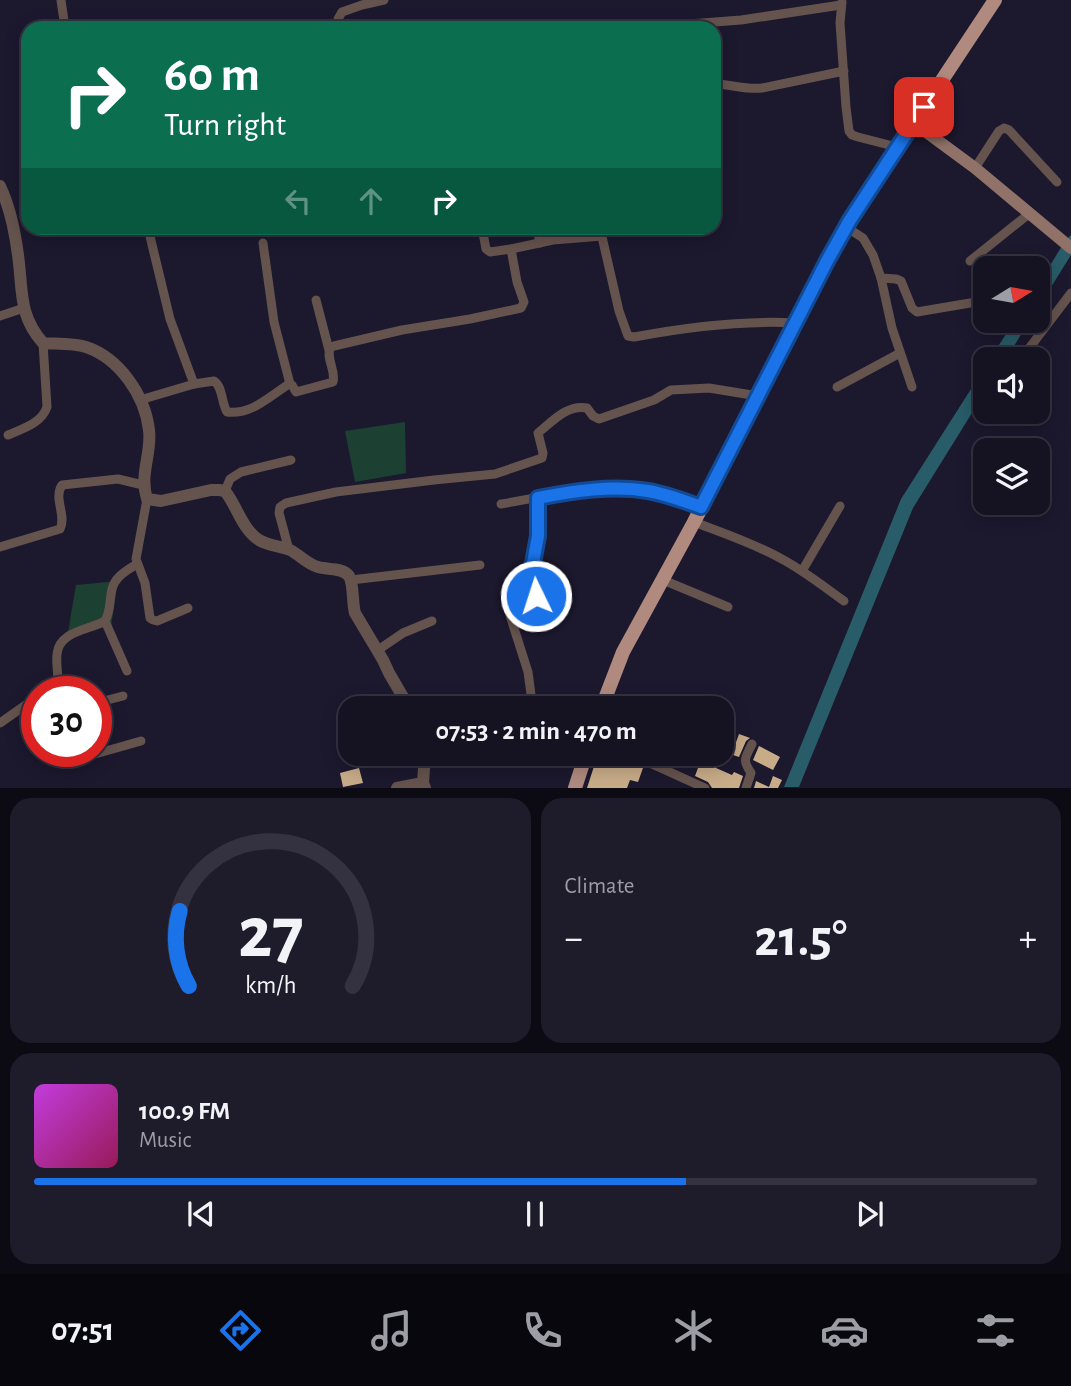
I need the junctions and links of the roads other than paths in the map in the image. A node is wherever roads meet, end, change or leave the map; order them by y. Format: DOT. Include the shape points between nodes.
graph roads {
  1 [pos="61,0"];
  2 [pos="384,0"];
  3 [pos="995,0"];
  4 [pos="842,3"];
  5 [pos="64,21"];
  6 [pos="338,21"];
  7 [pos="721,22"];
  8 [pos="844,71"];
  9 [pos="721,84"];
  10 [pos="914,123"];
  11 [pos="897,146"];
  12 [pos="975,168"];
  13 [pos="1057,182"];
  14 [pos="0,186"];
  15 [pos="1030,213"];
  16 [pos="846,227"];
  17 [pos="150,235"];
  18 [pos="483,235"];
  19 [pos="538,235"];
  20 [pos="585,235"];
  21 [pos="602,235"];
  22 [pos="263,243"];
  23 [pos="540,243"];
  24 [pos="1067,244"];
  25 [pos="511,249"];
  26 [pos="970,261"];
  27 [pos="881,278"];
  28 [pos="1071,293"];
  29 [pos="316,300"];
  30 [pos="973,303"];
  31 [pos="24,308"];
  32 [pos="0,316"];
  33 [pos="794,323"];
  34 [pos="43,344"];
  35 [pos="1030,347"];
  36 [pos="329,350"];
  37 [pos="901,353"];
  38 [pos="194,384"];
  39 [pos="290,384"];
  40 [pos="837,387"];
  41 [pos="912,387"];
  42 [pos="758,396"];
  43 [pos="140,400"];
  44 [pos="8,435"];
  45 [pos="291,460"];
  46 [pos="143,485"];
  47 [pos="225,491"];
  48 [pos="538,498"];
  49 [pos="147,499"];
  50 [pos="501,504"];
  51 [pos="840,506"];
  52 [pos="701,507"];
  53 [pos="694,522"];
  54 [pos="0,547"];
  55 [pos="289,550"];
  56 [pos="137,564"];
  57 [pos="480,565"];
  58 [pos="802,571"];
  59 [pos="351,580"];
  60 [pos="663,580"];
  61 [pos="844,601"];
  62 [pos="728,607"];
  63 [pos="188,608"];
  64 [pos="105,621"];
  65 [pos="432,621"];
  66 [pos="377,650"];
  67 [pos="127,671"];
  68 [pos="58,676"];
  69 [pos="123,696"];
  70 [pos="402,696"];
  71 [pos="531,696"];
  72 [pos="606,696"];
  73 [pos="112,699"];
  74 [pos="21,708"];
  75 [pos="0,723"];
  76 [pos="141,741"];
  77 [pos="752,744"];
  78 [pos="112,749"];
  79 [pos="425,766"];
  80 [pos="582,766"];
  81 [pos="656,766"];
  82 [pos="424,785"];
  83 [pos="397,788"];
  84 [pos="575,788"];
  85 [pos="705,788"];
  86 [pos="746,788"];
  1 -- 5 [label="street"];
  2 -- 6 [label="street" via="342,12"];
  3 -- 10 [label="main road"];
  4 -- 7 [label="street"];
  4 -- 8 [label="street"];
  8 -- 9 [label="street" via="755,89"];
  8 -- 11 [label="street" via="849,131"];
  10 -- 11 [label="main road"];
  10 -- 12 [label="main road"];
  11 -- 16 [label="main road"];
  12 -- 13 [label="street" via="999,131 1007,129"];
  12 -- 15 [label="main road"];
  14 -- 31 [label="street" via="13,228"];
  15 -- 24 [label="main road"];
  15 -- 26 [label="street"];
  16 -- 27 [label="street" via="868,246"];
  16 -- 33 [label="main road"];
  17 -- 38 [label="street" via="170,318"];
  18 -- 25 [label="street" via="488,251"];
  19 -- 23 [label="street"];
  20 -- 23 [label="street"];
  21 -- 33 [label="street" via="628,336 725,323"];
  22 -- 39 [label="street" via="274,322"];
  23 -- 25 [label="street"];
  25 -- 36 [label="street" via="522,308 402,330"];
  27 -- 30 [label="street" via="901,281 917,312"];
  27 -- 37 [label="street"];
  28 -- 35 [label="street"];
  29 -- 36 [label="street"];
  31 -- 32 [label="street"];
  31 -- 34 [label="street" via="32,332"];
  33 -- 42 [label="main road"];
  34 -- 43 [label="street" via="84,347 103,356 132,384"];
  34 -- 44 [label="street" via="44,415"];
  36 -- 39 [label="street" via="333,382 296,392"];
  37 -- 40 [label="street"];
  37 -- 41 [label="street"];
  38 -- 39 [label="street" via="216,382 226,410 232,412 255,407"];
  38 -- 43 [label="street"];
  42 -- 52 [label="main road"];
  42 -- 55 [label="street" via="709,388 671,390 599,419 587,408 578,407 538,433 541,458 511,470 336,492 286,503 279,513"];
  43 -- 46 [label="street" via="149,430"];
  45 -- 47 [label="street" via="241,472 230,479"];
  46 -- 49 [label="street"];
  46 -- 54 [label="street" via="118,479 62,485 58,494 60,528"];
  47 -- 49 [label="street"];
  47 -- 55 [label="street" via="256,538"];
  48 -- 50 [label="street"];
  48 -- 52 [label="street" via="573,491 630,490"];
  48 -- 71 [label="street" via="533,563 536,596 507,606"];
  49 -- 56 [label="street"];
  51 -- 58 [label="street"];
  52 -- 53 [label="main road"];
  53 -- 58 [label="street" via="756,546"];
  53 -- 60 [label="main road"];
  55 -- 59 [label="street" via="307,563 340,570"];
  56 -- 63 [label="street" via="150,618 158,621"];
  56 -- 64 [label="street" via="113,586"];
  57 -- 59 [label="street"];
  58 -- 61 [label="street"];
  59 -- 66 [label="street" via="352,605"];
  60 -- 62 [label="street"];
  60 -- 72 [label="main road"];
  64 -- 67 [label="street"];
  64 -- 68 [label="street" via="65,637 57,652"];
  65 -- 66 [label="street" via="403,632"];
  66 -- 70 [label="street"];
  69 -- 73 [label="street"];
  74 -- 75 [label="street"];
  76 -- 78 [label="street"];
  77 -- 86 [label="street" via="745,761 751,773"];
  79 -- 82 [label="street"];
  80 -- 84 [label="main road"];
  81 -- 85 [label="street"];
  82 -- 83 [label="street"];
}
